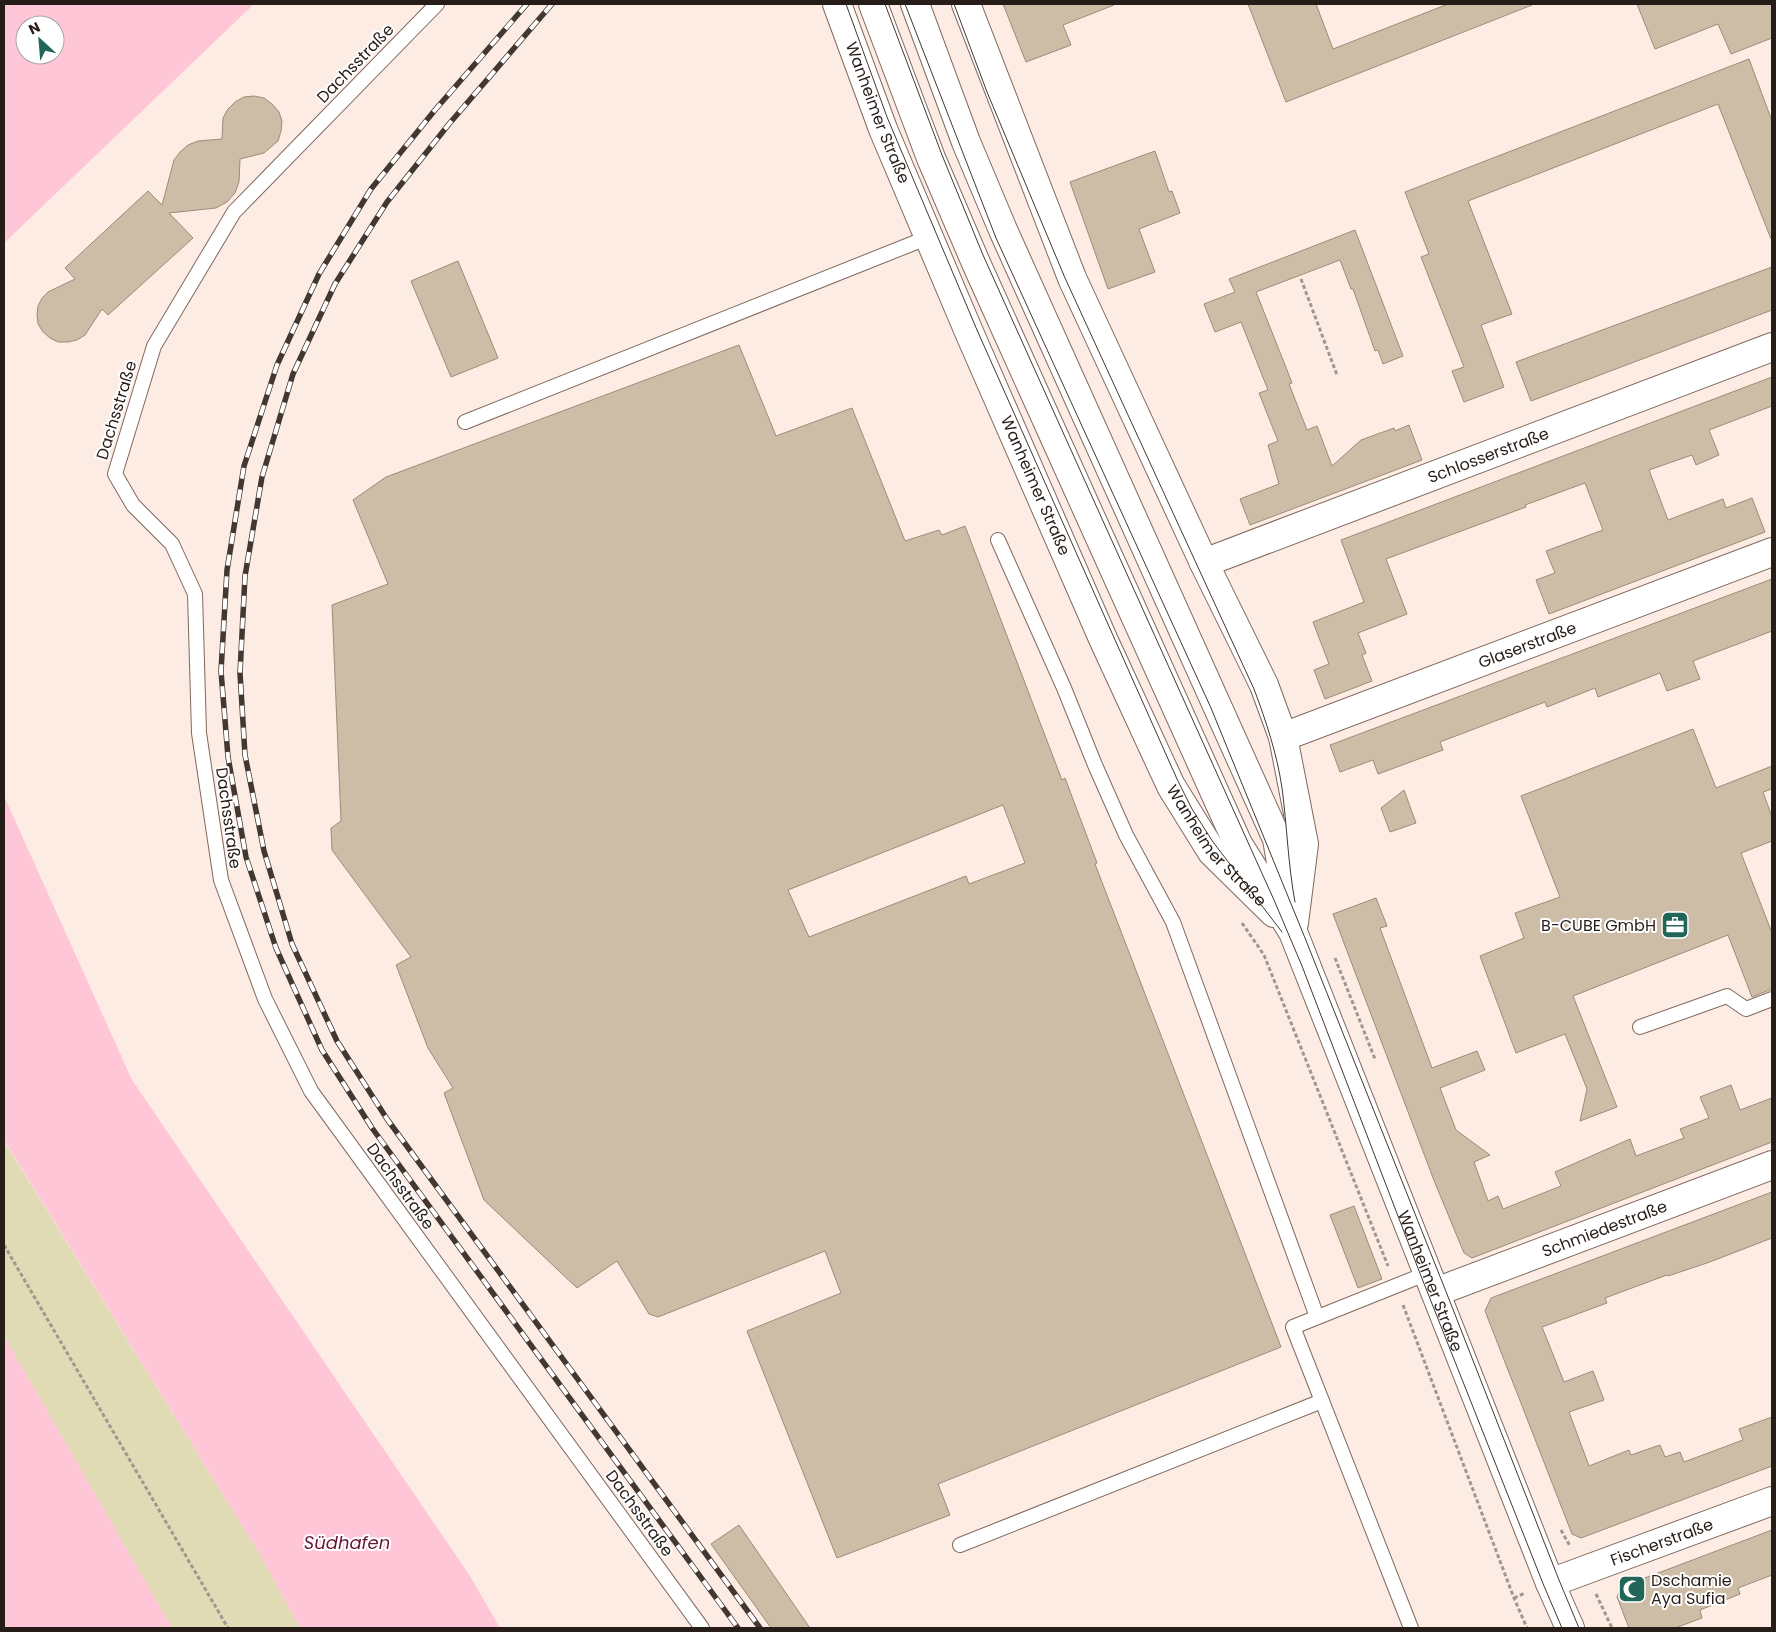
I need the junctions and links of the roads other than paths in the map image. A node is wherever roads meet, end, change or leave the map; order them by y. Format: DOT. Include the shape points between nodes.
graph roads {
  1 [pos="436,4"];
  2 [pos="837,4"];
  3 [pos="873,4"];
  4 [pos="915,4"];
  5 [pos="966,4"];
  6 [pos="929,237"];
  7 [pos="1772,347"];
  8 [pos="464,422"];
  9 [pos="998,540"];
  10 [pos="1772,552"];
  11 [pos="1204,563"];
  12 [pos="1284,738"];
  13 [pos="1293,932"];
  14 [pos="1772,999"];
  15 [pos="1640,1026"];
  16 [pos="1772,1165"];
  17 [pos="1432,1283"];
  18 [pos="1317,1318"];
  19 [pos="1322,1401"];
  20 [pos="1772,1501"];
  21 [pos="960,1545"];
  22 [pos="1550,1583"];
  23 [pos="702,1628"];
  24 [pos="1411,1628"];
  25 [pos="1570,1628"];
  1 -- 23 [label="lane, Dachsstraße" via="234,212 154,346 115,474 133,505 172,544 195,594 199,733 221,880 265,999 311,1091"];
  2 -- 6 [label="street, Wanheimer Straße" via="883,129"];
  3 -- 13 [label="street, Wanheimer Straße" via="931,158 976,263 1238,844"];
  4 -- 13 [label="street, Wanheimer Straße" via="966,142 1003,230 1277,839"];
  5 -- 11 [label="street, Wanheimer Straße" via="1072,278"];
  6 -- 8 [label="lane"];
  6 -- 13 [label="street, Wanheimer Straße" via="1170,786 1212,852"];
  7 -- 11 [label="street, Schlosserstraße"];
  9 -- 18 [label="lane" via="1122,826 1173,922"];
  10 -- 12 [label="street, Glaserstraße"];
  11 -- 12 [label="street, Wanheimer Straße" via="1264,685"];
  12 -- 13 [label="street, Wanheimer Straße" via="1304,844"];
  13 -- 17 [label="street, Wanheimer Straße"];
  14 -- 15 [label="lane" via="1746,1009 1727,996"];
  16 -- 17 [label="street, Schmiedestraße"];
  17 -- 18 [label="lane" via="1395,1286"];
  17 -- 22 [label="street, Wanheimer Straße"];
  18 -- 19 [label="lane" via="1293,1327"];
  19 -- 21 [label="lane"];
  19 -- 24 [label="lane"];
  20 -- 22 [label="street, Fischerstraße"];
  22 -- 25 [label="street, Wanheimer Straße"];
}
